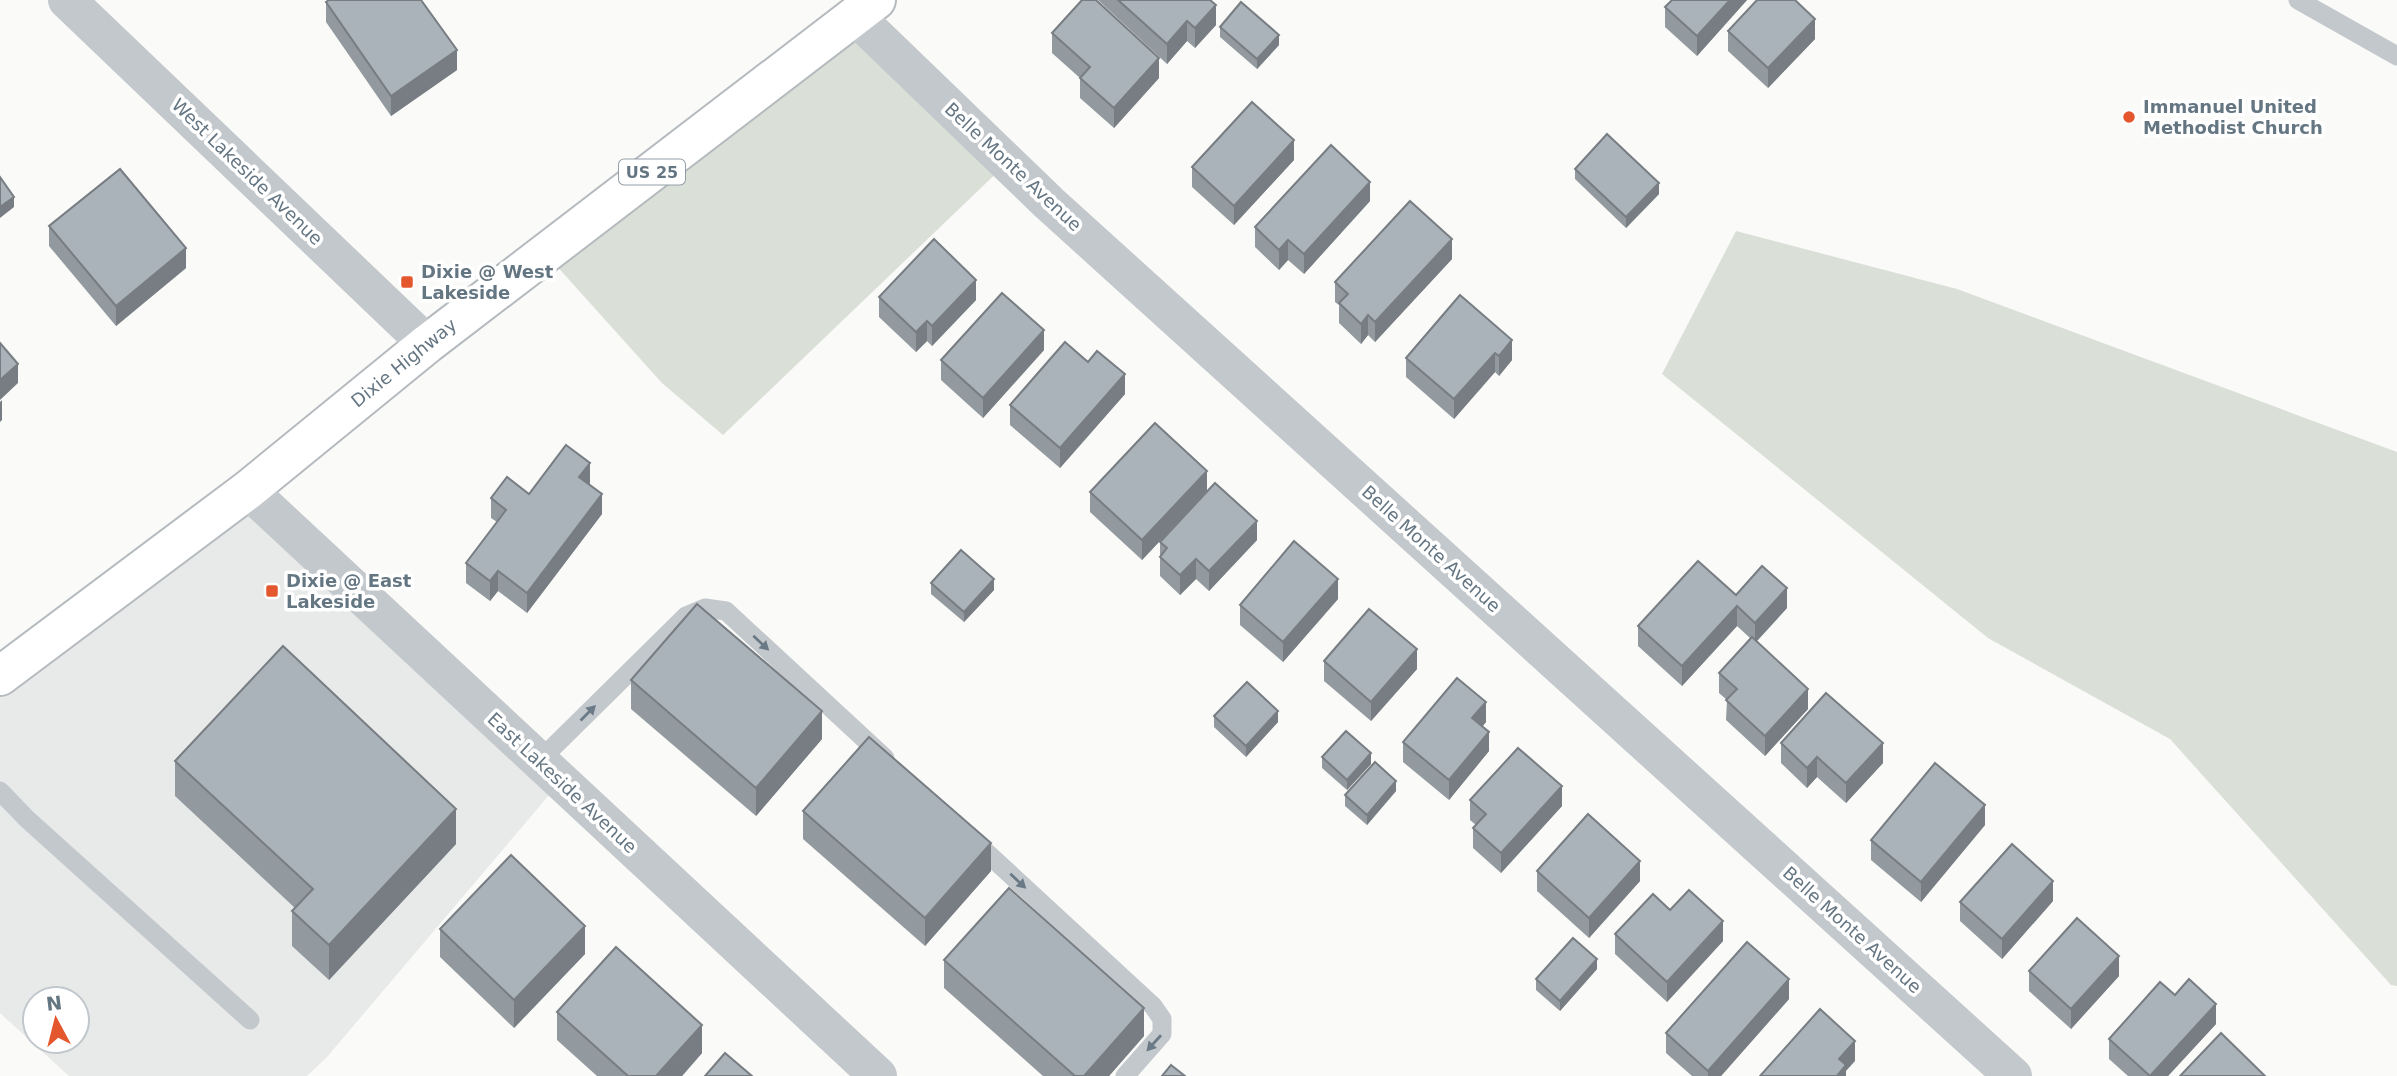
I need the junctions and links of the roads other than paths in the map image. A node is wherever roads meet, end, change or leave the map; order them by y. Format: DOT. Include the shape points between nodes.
graph roads {
  1 [pos="67,0"];
  2 [pos="2298,0"];
  3 [pos="866,8"];
  4 [pos="2397,56"];
  5 [pos="427,344"];
  6 [pos="248,490"];
  7 [pos="0,676"];
  8 [pos="539,761"];
  9 [pos="899,771"];
  10 [pos="0,791"];
  11 [pos="960,828"];
  12 [pos="250,1020"];
  13 [pos="877,1076"];
  14 [pos="1125,1076"];
  15 [pos="2014,1076"];
  1 -- 5 [label="street, West Lakeside Avenue"];
  2 -- 4 [label="lane"];
  3 -- 5 [label="main road, Dixie Highway / US 25"];
  3 -- 15 [label="street, Belle Monte Avenue" via="1049,203"];
  5 -- 6 [label="main road, Dixie Highway / US 25"];
  6 -- 7 [label="main road, Dixie Highway / US 25"];
  6 -- 8 [label="street, East Lakeside Avenue"];
  8 -- 9 [label="lane, one-way" via="686,616 705,608 726,611"];
  8 -- 13 [label="street, East Lakeside Avenue"];
  10 -- 12 [label="lane"];
  11 -- 14 [label="lane, one-way" via="1153,1006 1162,1020 1162,1034"];
}
